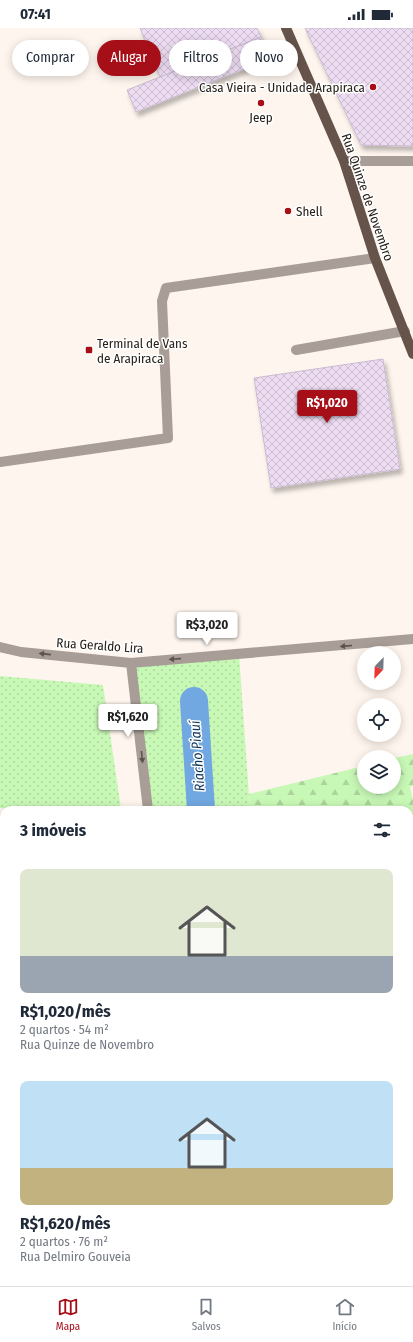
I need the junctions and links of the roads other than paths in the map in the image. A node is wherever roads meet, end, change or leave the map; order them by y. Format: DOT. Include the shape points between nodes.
graph roads {
  1 [pos="286,28"];
  2 [pos="344,161"];
  3 [pos="413,161"];
  4 [pos="375,258"];
  5 [pos="405,331"];
  6 [pos="296,350"];
  7 [pos="413,354"];
  8 [pos="0,462"];
  9 [pos="413,639"];
  10 [pos="0,647"];
  11 [pos="131,663"];
  12 [pos="148,806"];
  1 -- 2 [label="main road, Rua Quinze de Novembro"];
  2 -- 3 [label="street"];
  2 -- 4 [label="main road, Rua Quinze de Novembro"];
  4 -- 5 [label="main road, Rua Quinze de Novembro"];
  4 -- 8 [label="street" via="166,288 162,300 168,438"];
  5 -- 6 [label="street"];
  5 -- 7 [label="main road, Rua Quinze de Novembro"];
  9 -- 11 [label="street, Rua Geraldo Lira, one-way"];
  11 -- 10 [label="street, Rua Geraldo Lira, one-way" via="21,652"];
  11 -- 12 [label="street, one-way"];
}
